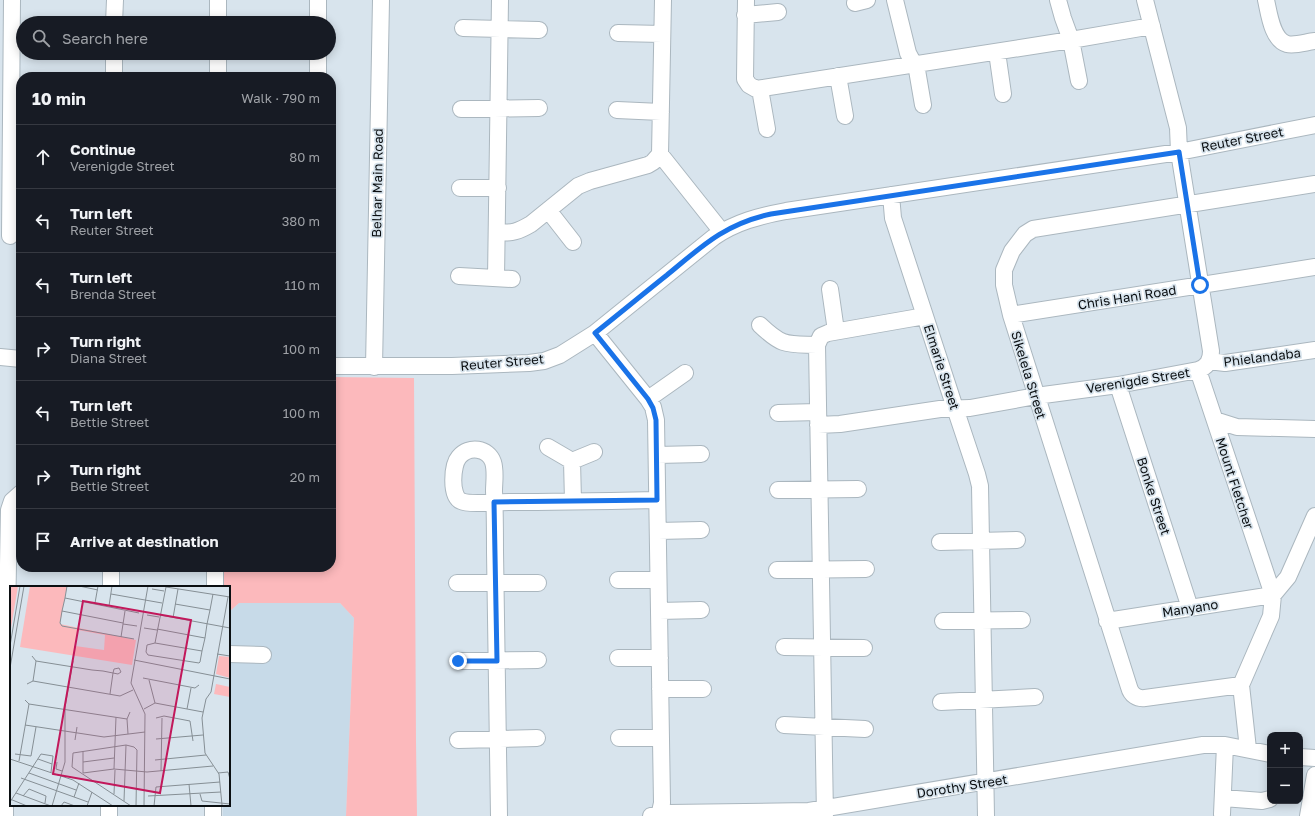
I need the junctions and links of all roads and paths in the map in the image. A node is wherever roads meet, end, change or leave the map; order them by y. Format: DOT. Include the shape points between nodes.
graph roads {
  1 [pos="12,0"];
  2 [pos="115,0"];
  3 [pos="218,0"];
  4 [pos="318,0"];
  5 [pos="381,0"];
  6 [pos="500,0"];
  7 [pos="663,0"];
  8 [pos="895,0"];
  9 [pos="1058,0"];
  10 [pos="1145,0"];
  11 [pos="1266,0"];
  12 [pos="746,7"];
  13 [pos="778,12"];
  14 [pos="114,16"];
  15 [pos="218,16"];
  16 [pos="318,16"];
  17 [pos="1152,26"];
  18 [pos="463,28"];
  19 [pos="500,29"];
  20 [pos="539,30"];
  21 [pos="618,33"];
  22 [pos="662,34"];
  23 [pos="1071,40"];
  24 [pos="1315,41"];
  25 [pos="996,52"];
  26 [pos="114,60"];
  27 [pos="218,60"];
  28 [pos="318,60"];
  29 [pos="914,64"];
  30 [pos="114,72"];
  31 [pos="218,72"];
  32 [pos="318,72"];
  33 [pos="838,76"];
  34 [pos="1079,81"];
  35 [pos="760,89"];
  36 [pos="1003,94"];
  37 [pos="923,104"];
  38 [pos="539,108"];
  39 [pos="461,109"];
  40 [pos="499,109"];
  41 [pos="617,110"];
  42 [pos="661,112"];
  43 [pos="845,116"];
  44 [pos="1315,125"];
  45 [pos="767,129"];
  46 [pos="5,134"];
  47 [pos="1179,152"];
  48 [pos="660,154"];
  49 [pos="1315,184"];
  50 [pos="460,188"];
  51 [pos="498,188"];
  52 [pos="890,195"];
  53 [pos="1187,204"];
  54 [pos="548,210"];
  55 [pos="497,232"];
  56 [pos="722,232"];
  57 [pos="10,236"];
  58 [pos="573,242"];
  59 [pos="1315,267"];
  60 [pos="459,276"];
  61 [pos="1200,285"];
  62 [pos="830,289"];
  63 [pos="1011,315"];
  64 [pos="925,316"];
  65 [pos="760,325"];
  66 [pos="836,331"];
  67 [pos="595,333"];
  68 [pos="817,344"];
  69 [pos="1315,350"];
  70 [pos="0,357"];
  71 [pos="16,359"];
  72 [pos="336,366"];
  73 [pos="1204,366"];
  74 [pos="374,367"];
  75 [pos="685,373"];
  76 [pos="1118,385"];
  77 [pos="1036,396"];
  78 [pos="648,399"];
  79 [pos="955,408"];
  80 [pos="778,413"];
  81 [pos="818,418"];
  82 [pos="1214,420"];
  83 [pos="1315,429"];
  84 [pos="548,447"];
  85 [pos="594,452"];
  86 [pos="701,454"];
  87 [pos="656,455"];
  88 [pos="572,461"];
  89 [pos="858,489"];
  90 [pos="778,490"];
  91 [pos="820,490"];
  92 [pos="16,497"];
  93 [pos="657,500"];
  94 [pos="494,502"];
  95 [pos="573,502"];
  96 [pos="1315,516"];
  97 [pos="702,530"];
  98 [pos="658,531"];
  99 [pos="1017,540"];
  100 [pos="981,541"];
  101 [pos="940,542"];
  102 [pos="866,569"];
  103 [pos="777,570"];
  104 [pos="821,570"];
  105 [pos="111,572"];
  106 [pos="216,572"];
  107 [pos="4,578"];
  108 [pos="618,580"];
  109 [pos="658,580"];
  110 [pos="458,583"];
  111 [pos="496,583"];
  112 [pos="538,583"];
  113 [pos="111,586"];
  114 [pos="215,586"];
  115 [pos="1273,595"];
  116 [pos="1190,608"];
  117 [pos="701,610"];
  118 [pos="659,611"];
  119 [pos="982,620"];
  120 [pos="1022,620"];
  121 [pos="943,621"];
  122 [pos="1108,621"];
  123 [pos="3,624"];
  124 [pos="784,647"];
  125 [pos="823,647"];
  126 [pos="864,648"];
  127 [pos="230,654"];
  128 [pos="263,655"];
  129 [pos="618,658"];
  130 [pos="660,658"];
  131 [pos="538,660"];
  132 [pos="458,661"];
  133 [pos="497,661"];
  134 [pos="1241,686"];
  135 [pos="660,689"];
  136 [pos="704,690"];
  137 [pos="1036,697"];
  138 [pos="984,700"];
  139 [pos="941,702"];
  140 [pos="784,725"];
  141 [pos="824,726"];
  142 [pos="2,727"];
  143 [pos="866,729"];
  144 [pos="537,738"];
  145 [pos="619,738"];
  146 [pos="661,738"];
  147 [pos="498,739"];
  148 [pos="458,740"];
  149 [pos="1225,745"];
  150 [pos="1248,749"];
  151 [pos="1267,753"];
  152 [pos="1303,757"];
  153 [pos="1315,758"];
  154 [pos="1315,775"];
  155 [pos="985,782"];
  156 [pos="1267,800"];
  157 [pos="826,812"];
  158 [pos="657,815"];
  159 [pos="5,816"];
  160 [pos="499,816"];
  161 [pos="986,816"];
  162 [pos="1308,816"];
  1 -- 46 [label="street"];
  2 -- 14 [label="street"];
  3 -- 15 [label="street"];
  4 -- 16 [label="street"];
  5 -- 74 [label="street, Belhar Main Road"];
  6 -- 19 [label="street"];
  7 -- 22 [label="street"];
  8 -- 29 [label="street" via="908,53"];
  9 -- 23 [label="street"];
  10 -- 17 [label="street"];
  11 -- 24 [label="street" via="1275,34 1280,40 1290,44"];
  12 -- 13 [label="street"];
  12 -- 35 [label="street" via="746,79 749,85"];
  17 -- 23 [label="street"];
  17 -- 47 [label="street" via="1178,128"];
  18 -- 19 [label="street"];
  19 -- 20 [label="street"];
  19 -- 40 [label="street"];
  21 -- 22 [label="street"];
  22 -- 42 [label="street"];
  23 -- 25 [label="street"];
  23 -- 34 [label="street"];
  25 -- 29 [label="street"];
  25 -- 36 [label="street"];
  26 -- 30 [label="street"];
  27 -- 31 [label="street"];
  28 -- 32 [label="street"];
  29 -- 33 [label="street"];
  29 -- 37 [label="street" via="918,70"];
  33 -- 35 [label="street"];
  33 -- 43 [label="street"];
  35 -- 45 [label="street"];
  38 -- 40 [label="street"];
  39 -- 40 [label="street"];
  40 -- 51 [label="street"];
  41 -- 42 [label="street"];
  42 -- 48 [label="street"];
  44 -- 47 [label="street, Reuter Street"];
  46 -- 57 [label="street"];
  47 -- 52 [label="street, Reuter Street"];
  47 -- 53 [label="street"];
  48 -- 54 [label="street" via="648,165 578,186"];
  48 -- 56 [label="street"];
  49 -- 53 [label="street, Sikelela Street"];
  50 -- 51 [label="street"];
  51 -- 55 [label="street"];
  52 -- 56 [label="street, Reuter Street" via="771,214 744,221"];
  52 -- 64 [label="street, Elmarie Street" via="893,218"];
  53 -- 61 [label="street"];
  53 -- 63 [label="street, Sikelela Street" via="1029,231 1015,246 1004,270 1004,285"];
  54 -- 55 [label="street" via="519,230"];
  54 -- 58 [label="street"];
  55 -- 60 [label="street" via="504,279"];
  56 -- 67 [label="street, Reuter Street"];
  59 -- 61 [label="street, Chris Hani Road"];
  61 -- 63 [label="street, Chris Hani Road"];
  61 -- 73 [label="street" via="1211,351"];
  62 -- 66 [label="street"];
  63 -- 77 [label="street, Sikelela Street"];
  64 -- 66 [label="street"];
  64 -- 79 [label="street, Elmarie Street"];
  65 -- 68 [label="street" via="773,338 785,344"];
  66 -- 68 [label="street" via="824,334"];
  67 -- 74 [label="street, Reuter Street" via="560,355 544,361"];
  67 -- 78 [label="street"];
  68 -- 81 [label="street"];
  69 -- 73 [label="street, Phielandaba"];
  70 -- 71 [label="street"];
  72 -- 74 [label="street, Reuter Street"];
  73 -- 76 [label="street, Verenigde Street"];
  73 -- 82 [label="street, Mount Fletcher"];
  75 -- 78 [label="street"];
  76 -- 77 [label="street, Verenigde Street"];
  76 -- 116 [label="street, Bonke Street"];
  77 -- 79 [label="street, Verenigde Street" via="970,408"];
  77 -- 122 [label="street, Sikelela Street"];
  78 -- 87 [label="street" via="656,420"];
  79 -- 81 [label="street, Verenigde Street" via="840,424"];
  79 -- 100 [label="street, Elmarie Street" via="979,480"];
  80 -- 81 [label="street, Verenigde Street"];
  81 -- 91 [label="street"];
  82 -- 83 [label="street" via="1237,427"];
  82 -- 115 [label="street, Mount Fletcher"];
  84 -- 88 [label="street"];
  85 -- 88 [label="street"];
  86 -- 87 [label="street"];
  87 -- 93 [label="street"];
  88 -- 95 [label="street"];
  89 -- 91 [label="street"];
  90 -- 91 [label="street"];
  91 -- 104 [label="street"];
  92 -- 107 [label="street" via="9,510"];
  93 -- 95 [label="street"];
  93 -- 98 [label="street"];
  94 -- 94 [label="street" via="494,470 491,459 482,450 466,452 459,457 454,466 456,497 464,502"];
  94 -- 95 [label="street"];
  94 -- 111 [label="street"];
  96 -- 115 [label="street" via="1288,577"];
  97 -- 98 [label="street"];
  98 -- 109 [label="street"];
  99 -- 100 [label="street"];
  100 -- 101 [label="street"];
  100 -- 119 [label="street, Elmarie Street"];
  102 -- 104 [label="street"];
  103 -- 104 [label="street"];
  104 -- 125 [label="street"];
  105 -- 113 [label="street"];
  106 -- 114 [label="street"];
  107 -- 123 [label="street"];
  108 -- 109 [label="street"];
  109 -- 118 [label="street"];
  110 -- 111 [label="street"];
  111 -- 112 [label="street"];
  111 -- 133 [label="street"];
  115 -- 116 [label="street, Manyano"];
  115 -- 134 [label="street" via="1271,616"];
  116 -- 122 [label="street, Manyano"];
  117 -- 118 [label="street"];
  118 -- 130 [label="street"];
  119 -- 120 [label="street"];
  119 -- 121 [label="street"];
  119 -- 138 [label="street, Elmarie Street"];
  122 -- 134 [label="street, Sikelela Street" via="1130,691 1138,698"];
  123 -- 142 [label="street"];
  124 -- 125 [label="street"];
  125 -- 126 [label="street"];
  125 -- 141 [label="street"];
  127 -- 128 [label="street"];
  129 -- 130 [label="street"];
  130 -- 135 [label="street"];
  131 -- 133 [label="street"];
  132 -- 133 [label="street"];
  133 -- 147 [label="street"];
  134 -- 150 [label="street"];
  135 -- 136 [label="street"];
  135 -- 146 [label="street"];
  137 -- 138 [label="street"];
  138 -- 139 [label="street"];
  138 -- 155 [label="street, Elmarie Street"];
  140 -- 141 [label="street"];
  141 -- 143 [label="street"];
  141 -- 157 [label="street"];
  142 -- 159 [label="street"];
  144 -- 147 [label="street"];
  145 -- 146 [label="street"];
  146 -- 158 [label="street" via="662,803"];
  147 -- 148 [label="street"];
  147 -- 160 [label="street"];
  149 -- 150 [label="street, Dorothy Street"];
  149 -- 155 [label="street, Dorothy Street" via="1203,746"];
  149 -- 156 [label="street" via="1222,806"];
  150 -- 151 [label="street, Dorothy Street"];
  152 -- 153 [label="street"];
  154 -- 162 [label="street"];
  155 -- 157 [label="street, Dorothy Street"];
  155 -- 161 [label="street, Elmarie Street"];
  157 -- 158 [label="street, Dorothy Street" via="669,812"];
}
